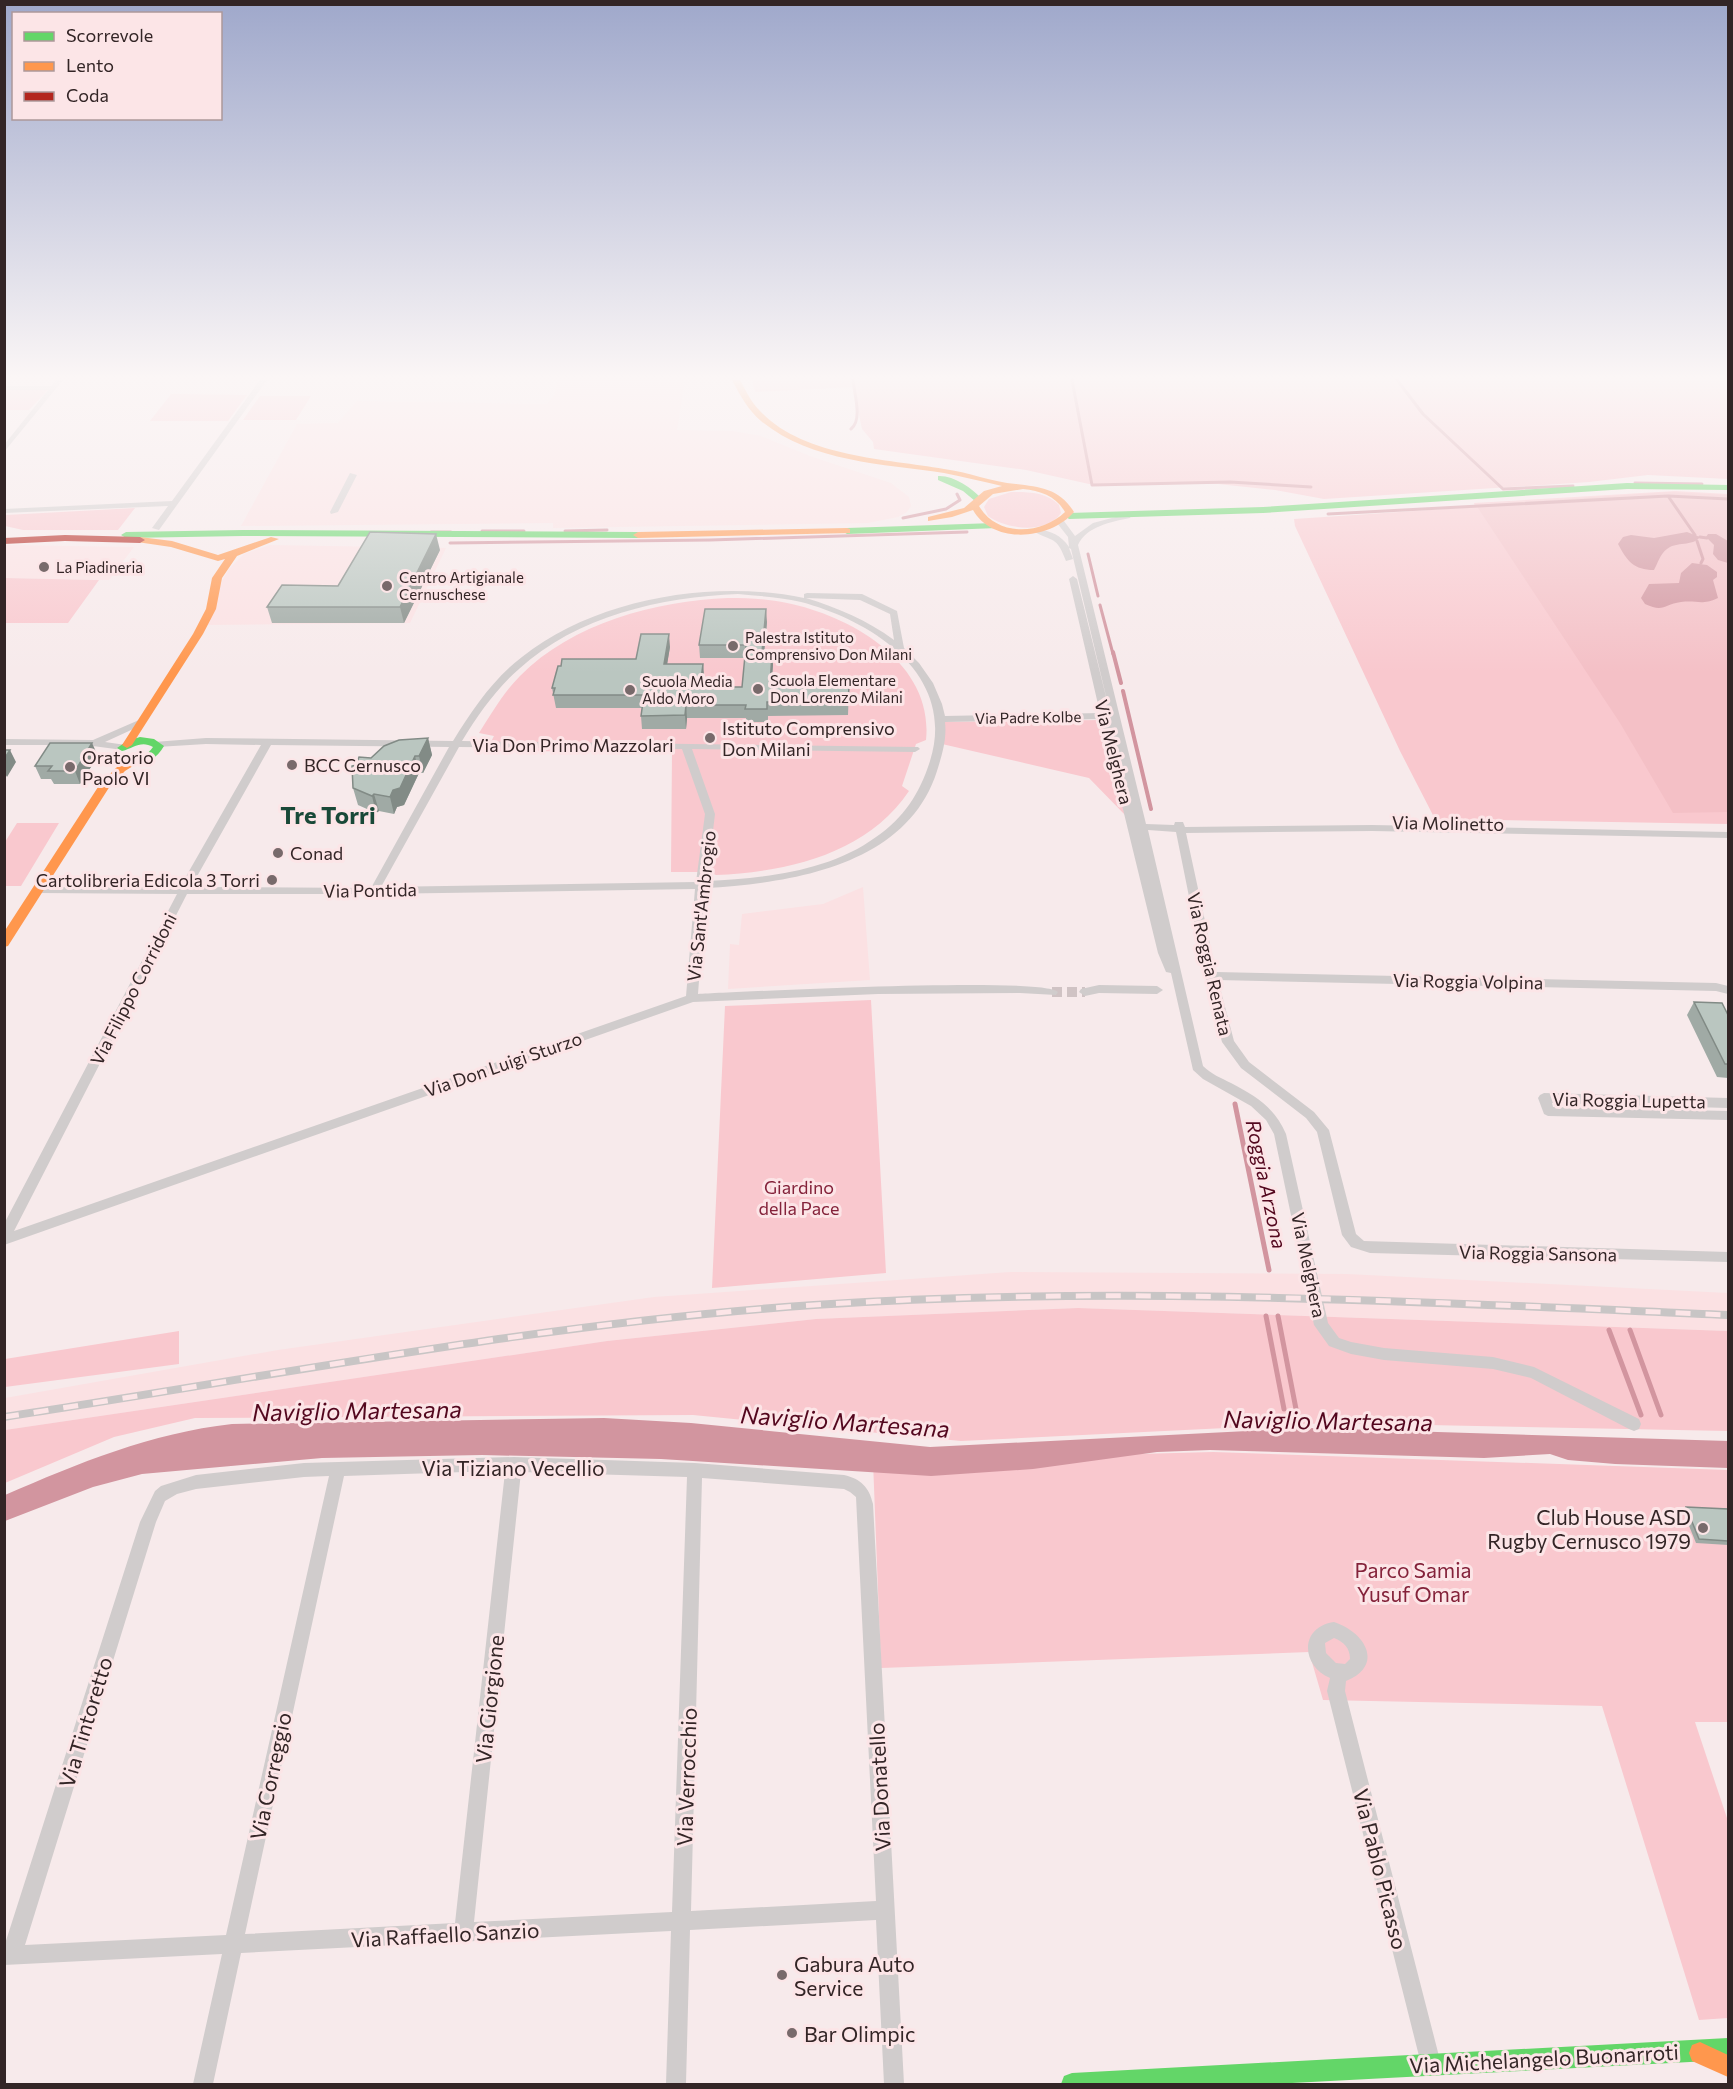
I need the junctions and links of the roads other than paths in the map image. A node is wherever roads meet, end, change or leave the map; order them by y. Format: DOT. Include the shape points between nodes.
graph roads {
  1 [pos="193,477"];
  2 [pos="352,477"];
  3 [pos="937,477"];
  4 [pos="977,477"];
  5 [pos="1016,487"];
  6 [pos="1728,488"];
  7 [pos="976,502"];
  8 [pos="1066,502"];
  9 [pos="174,503"];
  10 [pos="4,511"];
  11 [pos="334,512"];
  12 [pos="1224,512"];
  13 [pos="1134,514"];
  14 [pos="1065,520"];
  15 [pos="994,526"];
  16 [pos="156,528"];
  17 [pos="1037,531"];
  18 [pos="4,532"];
  19 [pos="839,532"];
  20 [pos="318,533"];
  21 [pos="126,535"];
  22 [pos="507,536"];
  23 [pos="220,539"];
  24 [pos="4,541"];
  25 [pos="1073,547"];
  26 [pos="238,548"];
  27 [pos="207,555"];
  28 [pos="217,578"];
  29 [pos="785,596"];
  30 [pos="900,649"];
  31 [pos="151,710"];
  32 [pos="1110,716"];
  33 [pos="941,719"];
  34 [pos="139,723"];
  35 [pos="4,742"];
  36 [pos="94,743"];
  37 [pos="267,743"];
  38 [pos="455,744"];
  39 [pos="153,746"];
  40 [pos="686,746"];
  41 [pos="915,748"];
  42 [pos="123,750"];
  43 [pos="135,762"];
  44 [pos="106,784"];
  45 [pos="1137,827"];
  46 [pos="1180,827"];
  47 [pos="1728,827"];
  48 [pos="1728,834"];
  49 [pos="701,885"];
  50 [pos="39,890"];
  51 [pos="374,891"];
  52 [pos="183,892"];
  53 [pos="6,940"];
  54 [pos="1211,976"];
  55 [pos="1084,988"];
  56 [pos="1052,989"];
  57 [pos="1727,989"];
  58 [pos="1157,990"];
  59 [pos="692,998"];
  60 [pos="1728,1103"];
  61 [pos="1728,1116"];
  62 [pos="4,1239"];
  63 [pos="1351,1239"];
  64 [pos="1728,1257"];
  65 [pos="1634,1424"];
  66 [pos="514,1464"];
  67 [pos="338,1469"];
  68 [pos="695,1470"];
  69 [pos="860,1490"];
  70 [pos="166,1491"];
  71 [pos="1339,1673"];
  72 [pos="885,1910"];
  73 [pos="681,1921"];
  74 [pos="463,1933"];
  75 [pos="233,1946"];
  76 [pos="8,1956"];
  77 [pos="1728,2049"];
  78 [pos="1693,2050"];
  79 [pos="1431,2064"];
  80 [pos="1728,2066"];
  81 [pos="203,2085"];
  82 [pos="676,2085"];
  83 [pos="894,2085"];
  84 [pos="1072,2085"];
  1 -- 9 [label="street"];
  2 -- 11 [label="street"];
  3 -- 7 [label="main road" via="966,489"];
  4 -- 5 [label="main road"];
  5 -- 7 [label="main road" via="991,491"];
  5 -- 8 [label="main road" via="1047,491"];
  6 -- 12 [label="main road" via="1627,486"];
  7 -- 15 [label="main road" via="976,515"];
  7 -- 19 [label="main road" via="935,518"];
  8 -- 12 [label="main road"];
  8 -- 14 [label="main road" via="1070,509"];
  9 -- 10 [label="street"];
  9 -- 16 [label="street"];
  12 -- 13 [label="main road"];
  13 -- 14 [label="main road"];
  13 -- 25 [label="street" via="1099,523 1077,539"];
  14 -- 17 [label="main road"];
  14 -- 25 [label="street, Via Melghera"];
  15 -- 17 [label="main road"];
  15 -- 19 [label="main road"];
  17 -- 32 [label="street, Via Melghera" via="1056,537 1067,547"];
  18 -- 21 [label="main road"];
  19 -- 22 [label="main road"];
  20 -- 21 [label="main road"];
  20 -- 22 [label="main road"];
  20 -- 26 [label="main road"];
  21 -- 23 [label="main road"];
  22 -- 26 [label="main road" via="433,540 282,539"];
  23 -- 26 [label="main road"];
  23 -- 27 [label="main road" via="202,548"];
  24 -- 27 [label="main road" via="148,541"];
  25 -- 32 [label="street, Via Melghera"];
  26 -- 27 [label="main road"];
  26 -- 28 [label="main road"];
  27 -- 28 [label="main road"];
  28 -- 31 [label="main road" via="210,613"];
  29 -- 30 [label="street" via="842,613"];
  29 -- 30 [label="street" via="862,597 894,613"];
  29 -- 38 [label="street" via="737,591 679,596 640,604 578,627 512,670"];
  30 -- 33 [label="street" via="929,682"];
  31 -- 34 [label="main road"];
  31 -- 39 [label="main road" via="143,732"];
  32 -- 33 [label="street, Via Padre Kolbe"];
  32 -- 45 [label="street, Via Melghera"];
  33 -- 49 [label="street, Via Pontida" via="939,751 923,794 880,839 850,856 799,874 758,882"];
  34 -- 36 [label="street"];
  34 -- 42 [label="main road"];
  35 -- 36 [label="street"];
  36 -- 42 [label="street"];
  37 -- 38 [label="street, Via Don Primo Mazzolari"];
  37 -- 39 [label="street, Via Don Primo Mazzolari" via="230,742 172,749"];
  37 -- 52 [label="street, Via Filippo Corridoni"];
  38 -- 40 [label="street, Via Don Primo Mazzolari"];
  38 -- 51 [label="street"];
  39 -- 42 [label="main road"];
  39 -- 43 [label="main road" via="147,759"];
  40 -- 41 [label="street, Via Don Primo Mazzolari"];
  40 -- 49 [label="street, Via Sant'Ambrogio" via="710,814"];
  42 -- 43 [label="main road" via="123,759"];
  42 -- 44 [label="main road"];
  43 -- 44 [label="main road"];
  44 -- 50 [label="main road"];
  45 -- 46 [label="street, Via Molinetto"];
  45 -- 65 [label="street, Via Melghera" via="1164,953 1180,987 1196,1060 1201,1072 1260,1105 1278,1126 1321,1325 1334,1342 1384,1354 1493,1363 1534,1373"];
  46 -- 47 [label="street, Via Molinetto" via="1370,822"];
  46 -- 48 [label="street, Via Molinetto"];
  46 -- 54 [label="street, Via Roggia Renata"];
  49 -- 51 [label="street, Via Pontida"];
  49 -- 59 [label="street, Via Sant'Ambrogio"];
  50 -- 52 [label="street, Via Pontida"];
  50 -- 53 [label="main road"];
  51 -- 52 [label="street, Via Pontida"];
  52 -- 62 [label="street, Via Filippo Corridoni"];
  54 -- 57 [label="street, Via Roggia Volpina"];
  54 -- 63 [label="street, Via Roggia Renata" via="1224,1031 1233,1051 1314,1118 1325,1133"];
  55 -- 58 [label="street"];
  56 -- 59 [label="street, Via Don Luigi Sturzo" via="878,990"];
  59 -- 62 [label="street, Via Don Luigi Sturzo"];
  60 -- 61 [label="street, Via Roggia Lupetta" via="1544,1098 1548,1111"];
  63 -- 64 [label="street, Via Roggia Sansona" via="1364,1248"];
  66 -- 67 [label="street, Via Tiziano Vecellio"];
  66 -- 68 [label="street, Via Tiziano Vecellio"];
  66 -- 74 [label="street, Via Giorgione"];
  67 -- 70 [label="street, Via Tiziano Vecellio" via="207,1481"];
  67 -- 75 [label="street, Via Correggio"];
  68 -- 69 [label="street, Via Tiziano Vecellio" via="844,1482"];
  68 -- 73 [label="street, Via Verrocchio"];
  69 -- 72 [label="street, Via Donatello" via="865,1504"];
  70 -- 76 [label="street, Via Tintoretto" via="148,1522"];
  71 -- 79 [label="street, Via Pablo Picasso" via="1336,1691"];
  72 -- 73 [label="street, Via Raffaello Sanzio"];
  72 -- 83 [label="street, Via Donatello"];
  73 -- 74 [label="street, Via Raffaello Sanzio"];
  73 -- 82 [label="street, Via Verrocchio"];
  74 -- 75 [label="street, Via Raffaello Sanzio"];
  75 -- 76 [label="street, Via Raffaello Sanzio"];
  75 -- 81 [label="street, Via Correggio"];
  77 -- 78 [label="main road, Via Michelangelo Buonarroti"];
  78 -- 79 [label="main road, Via Michelangelo Buonarroti"];
  78 -- 80 [label="main road, Via Michelangelo Buonarroti"];
  79 -- 84 [label="main road, Via Michelangelo Buonarroti"];
}
